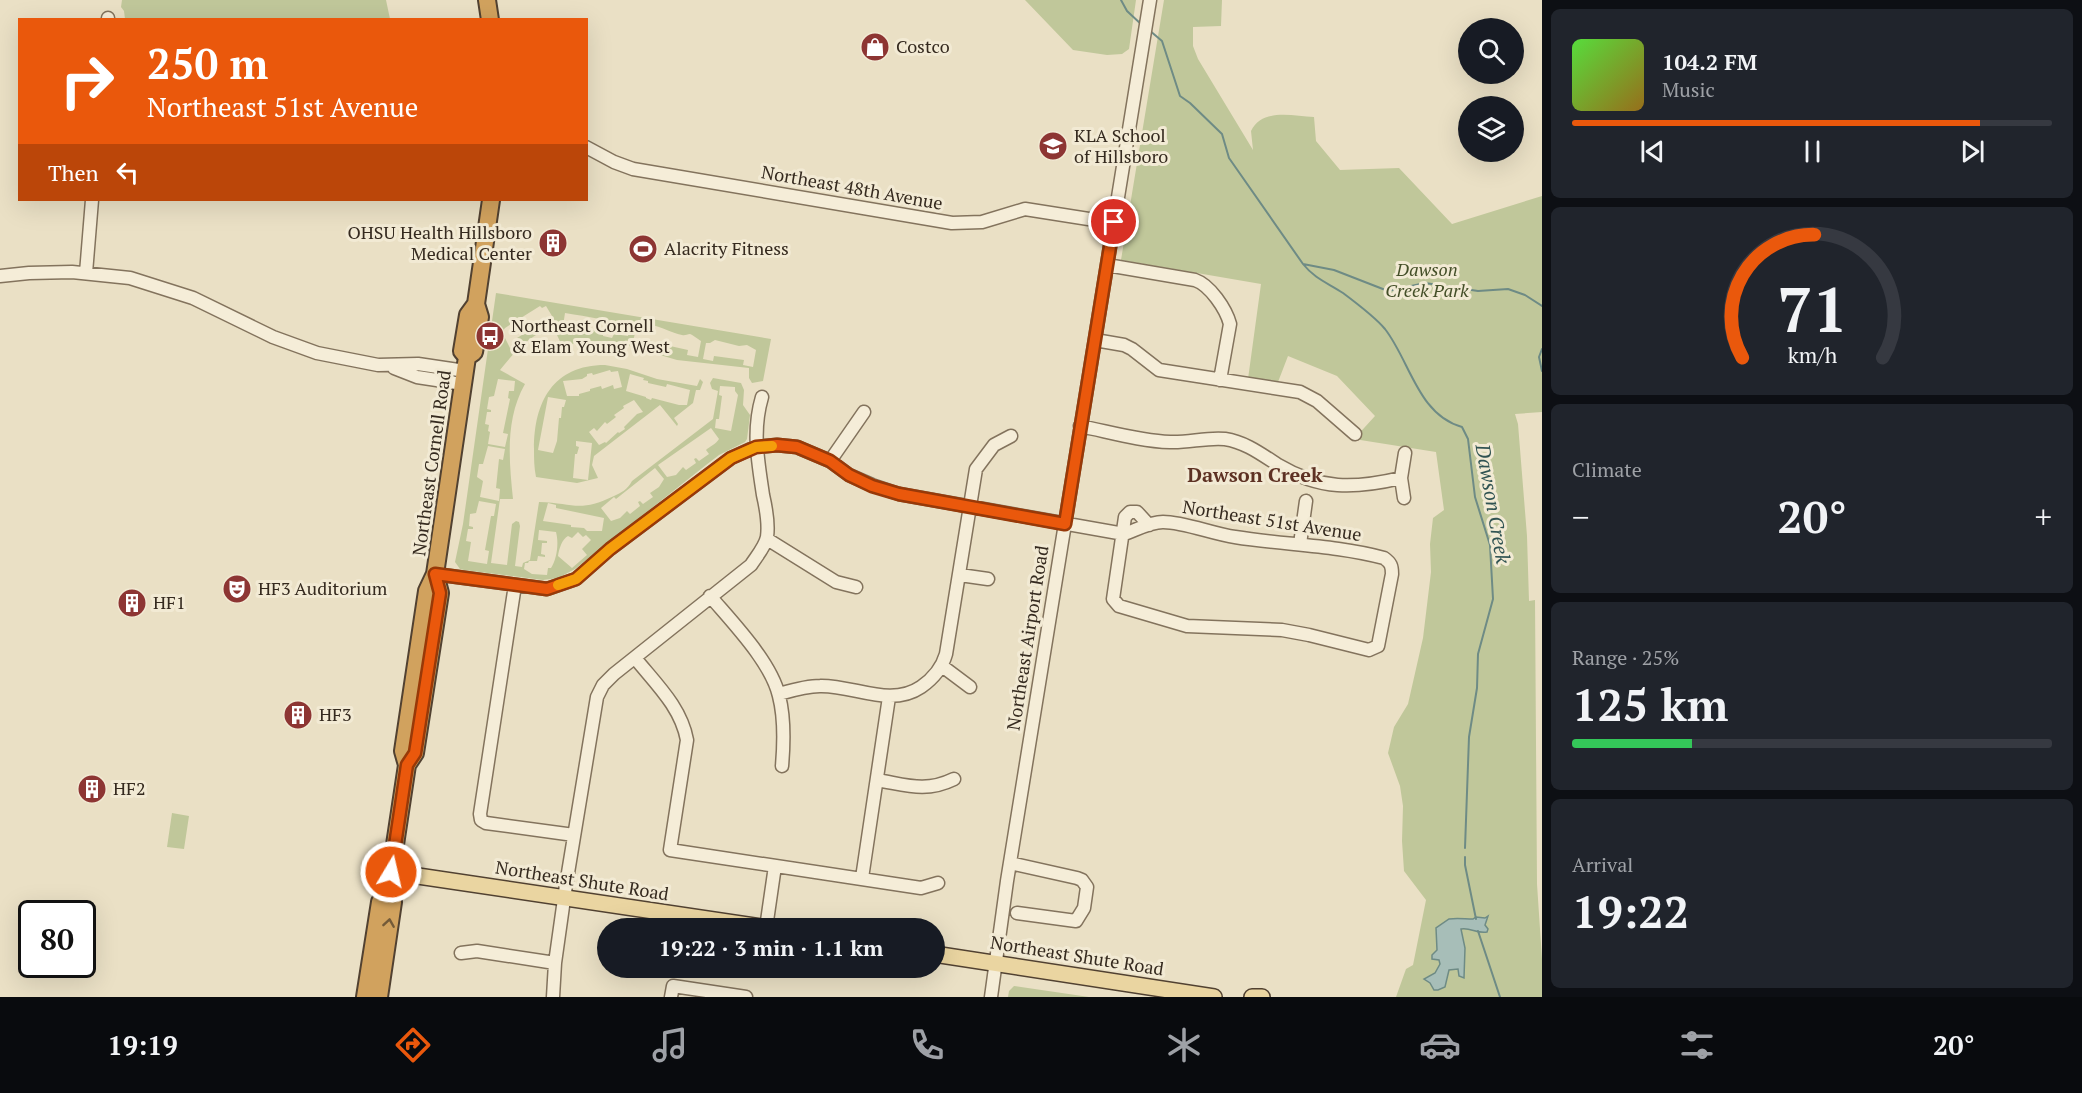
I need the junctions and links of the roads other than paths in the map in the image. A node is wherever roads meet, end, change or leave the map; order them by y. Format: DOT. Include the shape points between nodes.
graph roads {
  1 [pos="487,0"];
  2 [pos="1150,0"];
  3 [pos="490,18"];
  4 [pos="588,148"];
  5 [pos="92,201"];
  6 [pos="491,201"];
  7 [pos="1114,222"];
  8 [pos="1107,265"];
  9 [pos="86,273"];
  10 [pos="0,276"];
  11 [pos="1095,340"];
  12 [pos="465,371"];
  13 [pos="1220,380"];
  14 [pos="762,397"];
  15 [pos="864,412"];
  16 [pos="1080,426"];
  17 [pos="1355,434"];
  18 [pos="1011,436"];
  19 [pos="756,447"];
  20 [pos="1405,453"];
  21 [pos="830,461"];
  22 [pos="1401,478"];
  23 [pos="1404,498"];
  24 [pos="1306,501"];
  25 [pos="970,508"];
  26 [pos="1065,524"];
  27 [pos="1149,525"];
  28 [pos="1124,534"];
  29 [pos="767,539"];
  30 [pos="1300,544"];
  31 [pos="435,574"];
  32 [pos="960,575"];
  33 [pos="988,579"];
  34 [pos="515,585"];
  35 [pos="856,587"];
  36 [pos="710,596"];
  37 [pos="635,658"];
  38 [pos="942,666"];
  39 [pos="970,687"];
  40 [pos="779,694"];
  41 [pos="889,697"];
  42 [pos="782,766"];
  43 [pos="954,779"];
  44 [pos="877,780"];
  45 [pos="574,835"];
  46 [pos="1010,863"];
  47 [pos="775,866"];
  48 [pos="391,872"];
  49 [pos="862,878"];
  50 [pos="938,883"];
  51 [pos="388,891"];
  52 [pos="564,898"];
  53 [pos="1017,913"];
  54 [pos="699,918"];
  55 [pos="768,918"];
  56 [pos="461,953"];
  57 [pos="945,956"];
  58 [pos="555,963"];
  59 [pos="996,963"];
  60 [pos="365,997"];
  61 [pos="379,997"];
  62 [pos="553,997"];
  63 [pos="671,997"];
  64 [pos="746,997"];
  65 [pos="991,997"];
  66 [pos="1214,997"];
  67 [pos="1252,997"];
  68 [pos="1262,997"];
  1 -- 3 [label="highway"];
  2 -- 7 [label="street, Northeast Airport Road"];
  4 -- 7 [label="street, Northeast 48th Avenue" via="633,169 952,223 982,222 1025,209"];
  5 -- 9 [label="street"];
  6 -- 12 [label="highway, Northeast Cornell Road" via="476,304 468,315 462,351"];
  7 -- 8 [label="street, Northeast Airport Road"];
  8 -- 11 [label="street, Northeast Airport Road"];
  8 -- 13 [label="street" via="1195,280 1207,287 1230,324"];
  9 -- 10 [label="street"];
  9 -- 12 [label="street" via="130,278 179,293 273,337 354,362 391,366 417,377"];
  11 -- 13 [label="street" via="1132,349 1159,370"];
  11 -- 16 [label="street, Northeast Airport Road"];
  12 -- 31 [label="highway, Northeast Cornell Road"];
  13 -- 17 [label="street" via="1309,395"];
  14 -- 19 [label="street" via="757,413"];
  15 -- 21 [label="street"];
  16 -- 22 [label="street" via="1150,441 1226,439 1243,444 1294,474 1327,484 1370,485"];
  16 -- 26 [label="street, Northeast Airport Road"];
  18 -- 25 [label="street" via="994,445 976,469"];
  19 -- 21 [label="street, Northeast 51st Avenue" via="797,447"];
  19 -- 29 [label="street"];
  19 -- 34 [label="street, Northeast 51st Avenue" via="731,458 686,491 576,579 547,589"];
  20 -- 22 [label="street"];
  21 -- 25 [label="street, Northeast 51st Avenue" via="872,486"];
  22 -- 23 [label="street"];
  24 -- 30 [label="street"];
  25 -- 26 [label="street, Northeast 51st Avenue"];
  25 -- 32 [label="street"];
  26 -- 28 [label="street, Northeast 51st Avenue"];
  26 -- 46 [label="street, Northeast Airport Road"];
  27 -- 28 [label="street, Northeast 51st Avenue"];
  27 -- 28 [label="street, Northeast 51st Avenue" via="1137,512 1130,512 1125,517"];
  27 -- 30 [label="street, Northeast 51st Avenue" via="1167,522 1233,537"];
  28 -- 30 [label="street, Northeast 51st Avenue" via="1113,599 1119,606 1187,626 1282,630 1375,649 1392,574 1389,561"];
  29 -- 35 [label="street" via="836,582"];
  29 -- 36 [label="street" via="751,565"];
  31 -- 34 [label="street, Northeast 51st Avenue"];
  31 -- 48 [label="highway, Northeast Cornell Road" via="427,591 403,751 407,765"];
  32 -- 33 [label="street"];
  32 -- 38 [label="street"];
  34 -- 45 [label="street" via="481,820"];
  36 -- 37 [label="street"];
  36 -- 40 [label="street" via="754,649"];
  37 -- 45 [label="street" via="614,674 597,697"];
  37 -- 47 [label="street" via="684,723 687,740 670,850"];
  38 -- 39 [label="street"];
  38 -- 41 [label="street" via="917,690"];
  40 -- 41 [label="street" via="822,686"];
  40 -- 42 [label="street" via="784,726"];
  41 -- 44 [label="street"];
  43 -- 44 [label="street" via="925,788"];
  44 -- 49 [label="street"];
  45 -- 52 [label="street"];
  46 -- 53 [label="street" via="1077,878 1087,887 1084,908 1076,921"];
  46 -- 59 [label="street, Northeast Airport Road"];
  47 -- 49 [label="street"];
  47 -- 55 [label="street"];
  48 -- 51 [label="highway, Northeast Cornell Road"];
  48 -- 52 [label="main road, Northeast Shute Road"];
  49 -- 50 [label="street" via="921,888"];
  51 -- 60 [label="highway, Northeast Cornell Road" via="380,902"];
  61 -- 51 [label="highway, Northeast Cornell Road, one-way" via="393,902"];
  52 -- 54 [label="main road, Northeast Shute Road"];
  52 -- 58 [label="street"];
  56 -- 58 [label="street" via="477,951"];
  57 -- 59 [label="main road, Northeast Shute Road"];
  58 -- 62 [label="street"];
  59 -- 65 [label="street, Northeast Airport Road"];
  59 -- 66 [label="main road, Northeast Shute Road"];
  63 -- 64 [label="street" via="673,986"];
  67 -- 68 [label="main road"];
}
